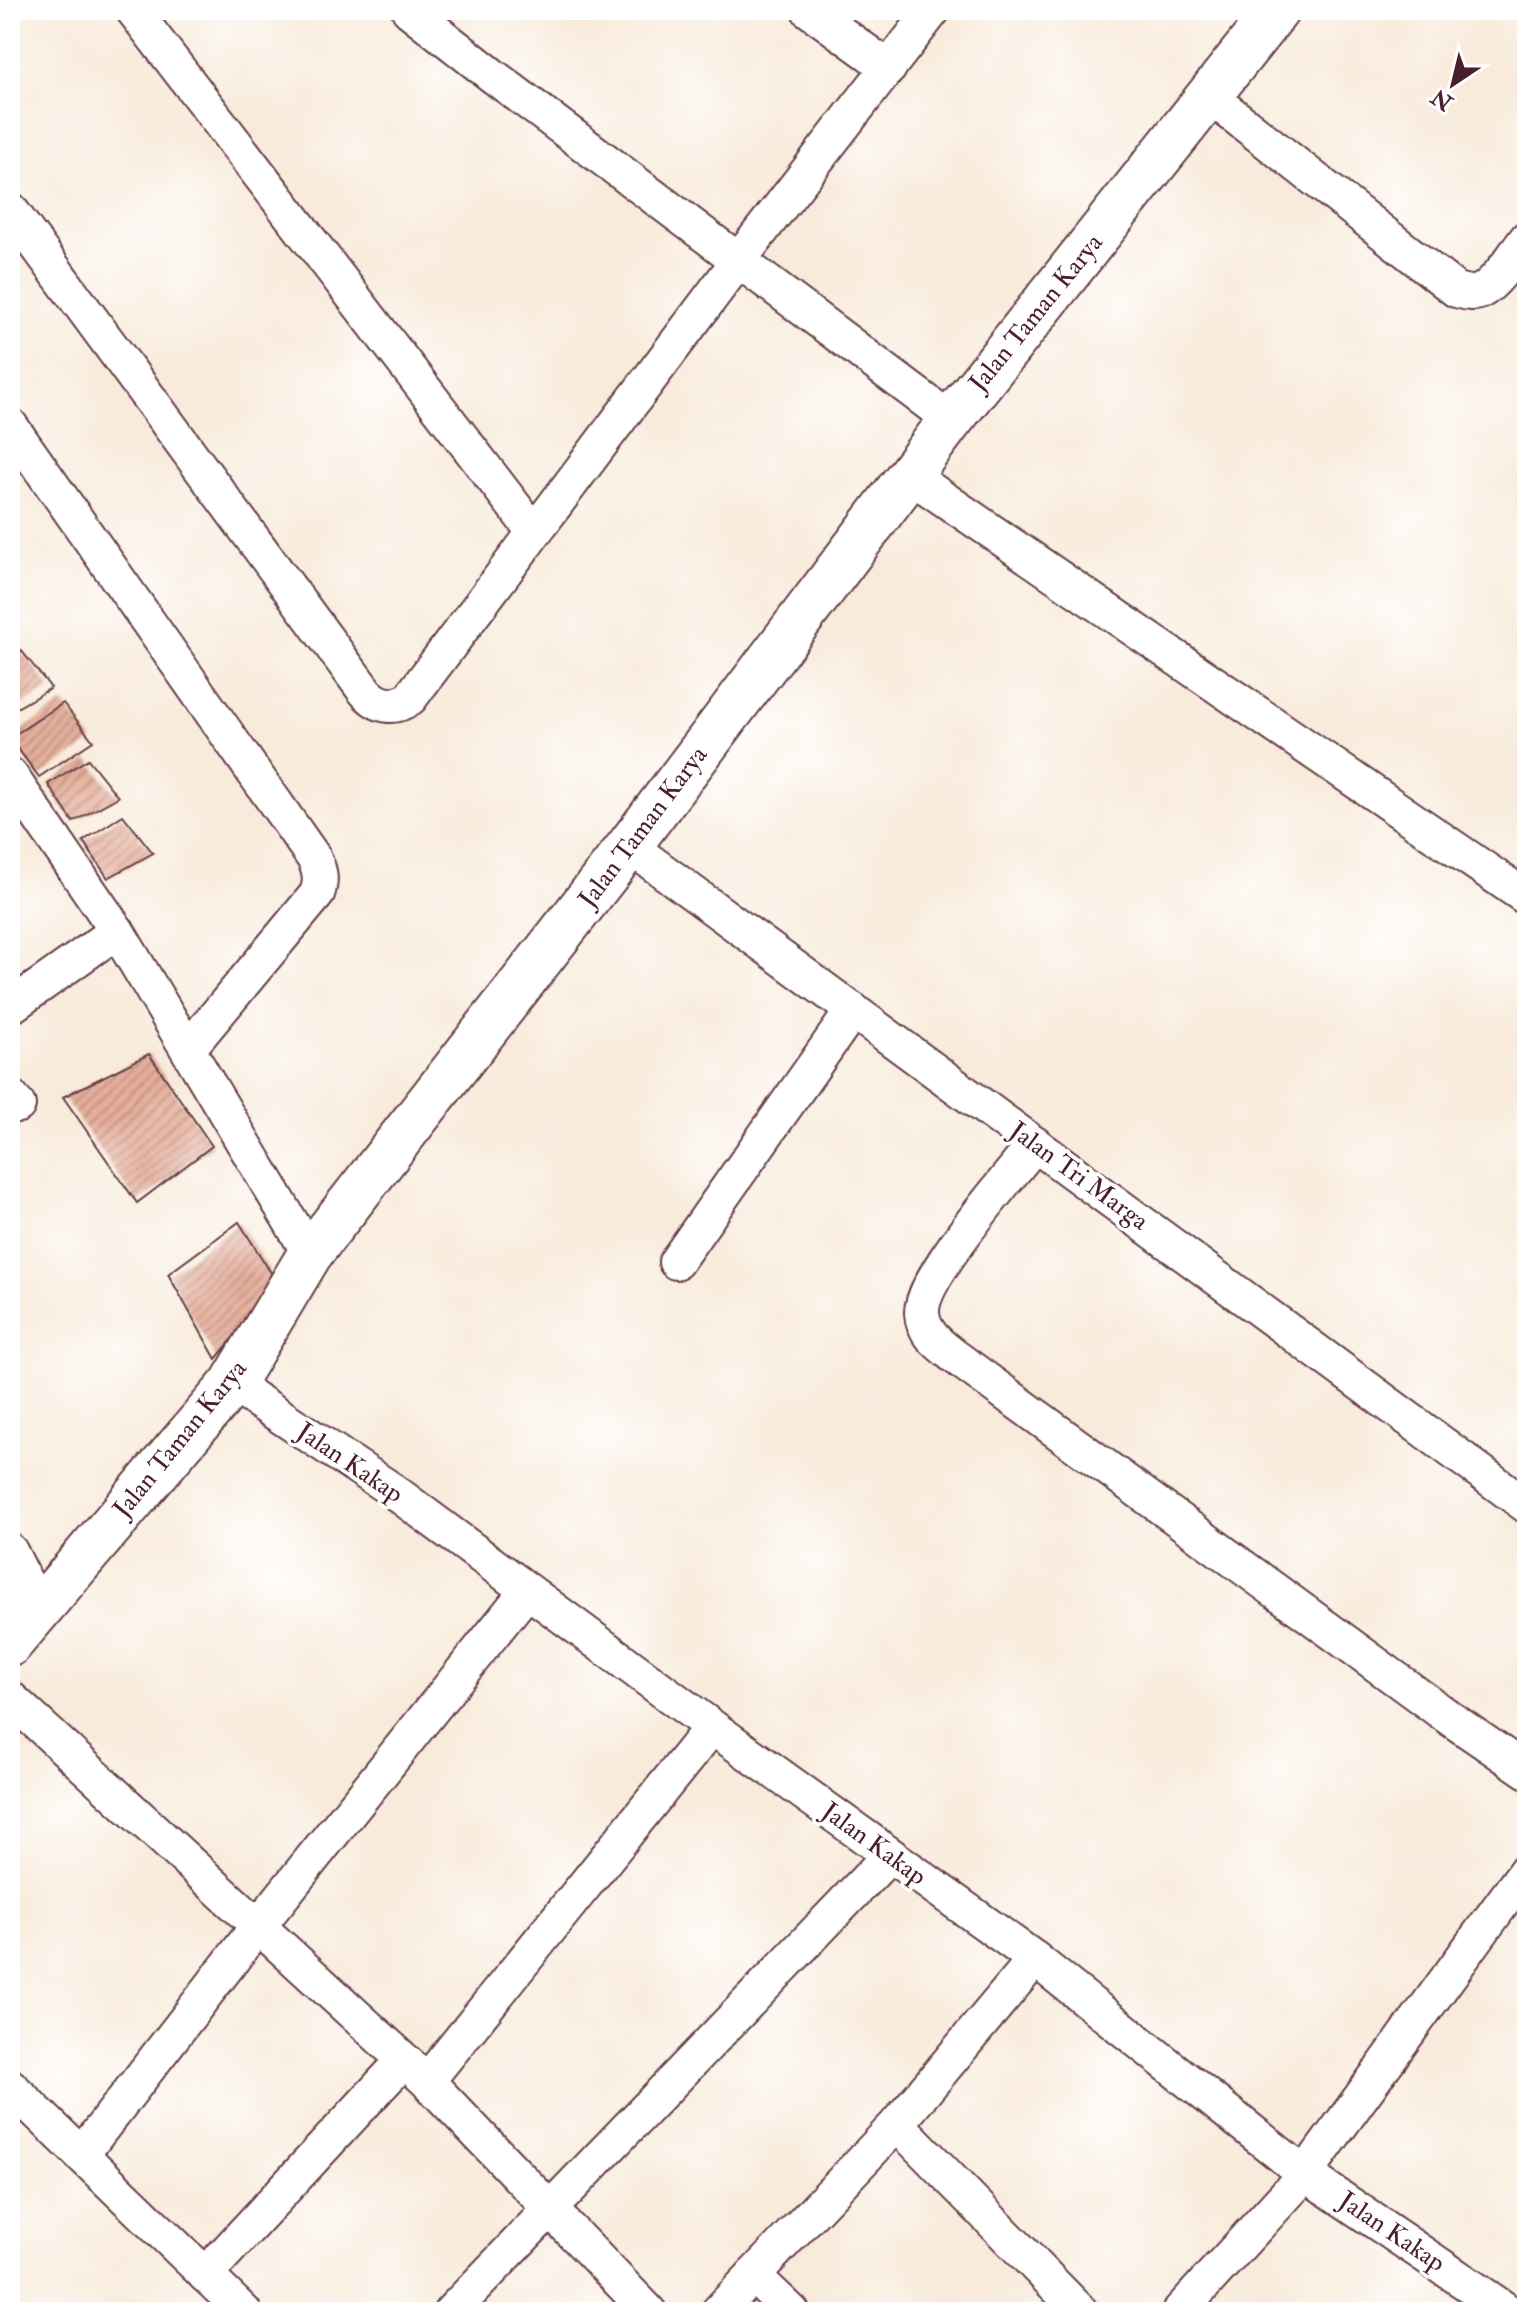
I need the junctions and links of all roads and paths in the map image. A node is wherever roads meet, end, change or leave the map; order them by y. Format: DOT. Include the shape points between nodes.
graph roads {
  1 [pos="133,10"];
  2 [pos="409,10"];
  3 [pos="809,10"];
  4 [pos="933,10"];
  5 [pos="1277,10"];
  6 [pos="889,68"];
  7 [pos="1209,96"];
  8 [pos="10,209"];
  9 [pos="1527,238"];
  10 [pos="738,261"];
  11 [pos="951,420"];
  12 [pos="10,425"];
  13 [pos="909,475"];
  14 [pos="534,532"];
  15 [pos="10,775"];
  16 [pos="629,846"];
  17 [pos="1527,898"];
  18 [pos="117,931"];
  19 [pos="10,1007"];
  20 [pos="853,1010"];
  21 [pos="188,1049"];
  22 [pos="1035,1144"];
  23 [pos="310,1254"];
  24 [pos="676,1262"];
  25 [pos="232,1384"];
  26 [pos="1527,1506"];
  27 [pos="10,1551"];
  28 [pos="527,1591"];
  29 [pos="39,1609"];
  30 [pos="10,1644"];
  31 [pos="10,1698"];
  32 [pos="712,1727"];
  33 [pos="1527,1771"];
  34 [pos="890,1855"];
  35 [pos="1527,1869"];
  36 [pos="259,1925"];
  37 [pos="1035,1959"];
  38 [pos="416,2070"];
  39 [pos="10,2086"];
  40 [pos="897,2124"];
  41 [pos="81,2155"];
  42 [pos="1305,2174"];
  43 [pos="551,2210"];
  44 [pos="205,2275"];
  45 [pos="753,2275"];
  46 [pos="244,2312"];
  47 [pos="451,2312"];
  48 [pos="649,2312"];
  49 [pos="718,2312"];
  50 [pos="792,2312"];
  51 [pos="1081,2312"];
  52 [pos="1180,2312"];
  53 [pos="1509,2312"];
  1 -- 14 [label="street"];
  2 -- 10 [label="street"];
  3 -- 6 [label="street"];
  4 -- 6 [label="street"];
  5 -- 7 [label="street, Jalan Taman Karya"];
  6 -- 10 [label="street"];
  7 -- 9 [label="street" via="1456,290 1480,292"];
  7 -- 11 [label="street, Jalan Taman Karya"];
  8 -- 14 [label="street" via="376,702 391,706 410,698"];
  10 -- 11 [label="street"];
  10 -- 14 [label="street"];
  11 -- 13 [label="street, Jalan Taman Karya"];
  12 -- 21 [label="street" via="319,868 317,894"];
  13 -- 16 [label="street, Jalan Taman Karya"];
  13 -- 17 [label="street"];
  15 -- 18 [label="street"];
  16 -- 20 [label="street, Jalan Tri Marga"];
  16 -- 23 [label="street, Jalan Taman Karya"];
  18 -- 19 [label="street"];
  18 -- 21 [label="street"];
  20 -- 22 [label="street, Jalan Tri Marga"];
  20 -- 24 [label="street"];
  21 -- 23 [label="street"];
  22 -- 26 [label="street, Jalan Tri Marga"];
  22 -- 33 [label="street" via="939,1267 922,1305 923,1322 937,1343"];
  23 -- 25 [label="street, Jalan Taman Karya"];
  25 -- 28 [label="street, Jalan Kakap" via="392,1490"];
  25 -- 29 [label="street, Jalan Taman Karya"];
  27 -- 29 [label="street"];
  28 -- 32 [label="street, Jalan Kakap"];
  28 -- 36 [label="street"];
  29 -- 30 [label="street, Jalan Taman Karya"];
  31 -- 36 [label="street"];
  32 -- 34 [label="street, Jalan Kakap"];
  32 -- 38 [label="street"];
  34 -- 37 [label="street, Jalan Kakap"];
  34 -- 43 [label="street"];
  35 -- 42 [label="street"];
  36 -- 38 [label="street"];
  36 -- 41 [label="street"];
  37 -- 40 [label="street"];
  37 -- 42 [label="street, Jalan Kakap"];
  38 -- 43 [label="street"];
  38 -- 44 [label="street"];
  39 -- 41 [label="street"];
  40 -- 45 [label="street"];
  40 -- 51 [label="street"];
  41 -- 44 [label="street"];
  42 -- 52 [label="street"];
  42 -- 53 [label="street, Jalan Kakap"];
  43 -- 47 [label="street"];
  43 -- 48 [label="street"];
  44 -- 46 [label="street"];
  45 -- 49 [label="street"];
  45 -- 50 [label="street"];
}
